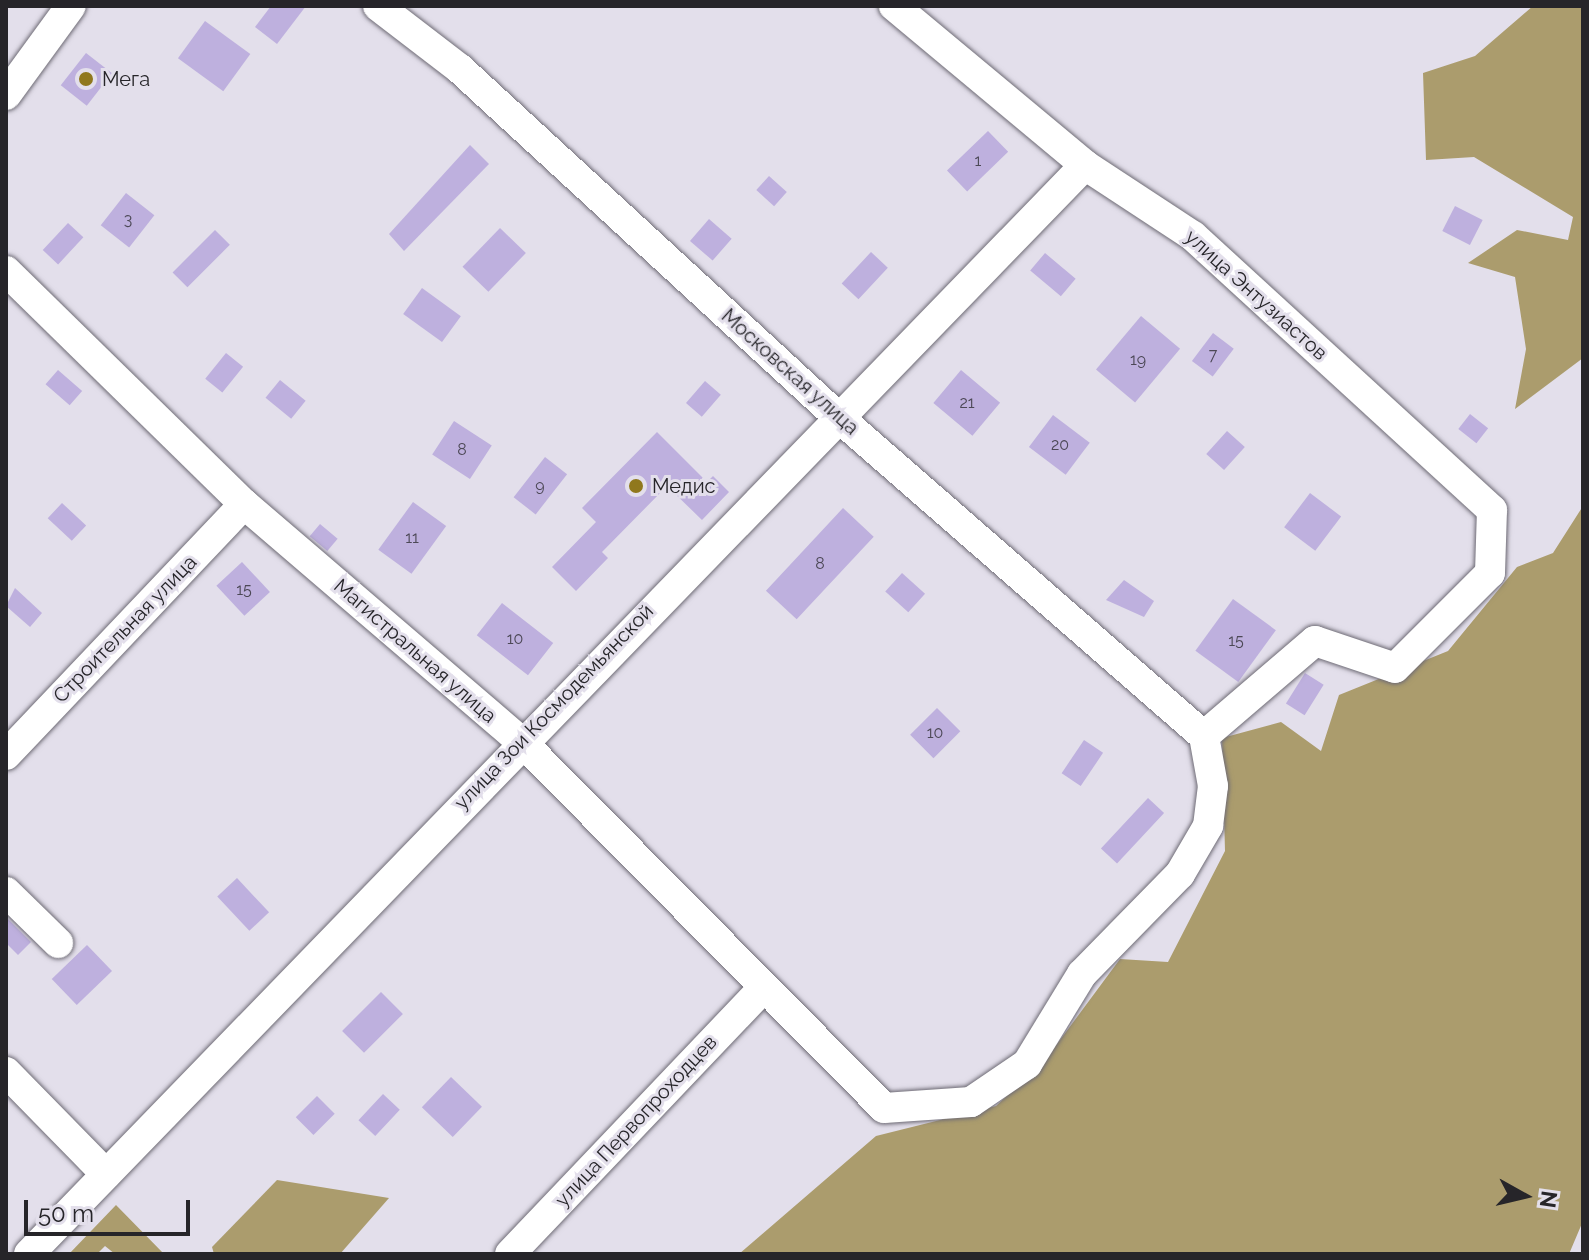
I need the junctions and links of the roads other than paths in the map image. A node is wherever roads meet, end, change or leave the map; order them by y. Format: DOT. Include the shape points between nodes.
graph roads {
  1 [pos="71,6"];
  2 [pos="378,6"];
  3 [pos="894,6"];
  4 [pos="6,95"];
  5 [pos="1085,165"];
  6 [pos="6,271"];
  7 [pos="837,416"];
  8 [pos="244,504"];
  9 [pos="1204,736"];
  10 [pos="521,741"];
  11 [pos="6,755"];
  12 [pos="6,892"];
  13 [pos="58,943"];
  14 [pos="762,989"];
  15 [pos="6,1072"];
  16 [pos="106,1174"];
  17 [pos="29,1254"];
  18 [pos="510,1254"];
  1 -- 4 [label="street"];
  2 -- 7 [label="street, Московская улица" via="460,69"];
  3 -- 5 [label="street, улица Энтузиастов"];
  5 -- 7 [label="street, улица Зои Космодемьянской"];
  5 -- 9 [label="street, улица Энтузиастов" via="1193,236 1492,510 1490,573 1395,668 1315,641"];
  6 -- 8 [label="street, Магистральная улица"];
  7 -- 9 [label="street, Московская улица"];
  7 -- 10 [label="street, улица Зои Космодемьянской"];
  8 -- 10 [label="street, Магистральная улица"];
  8 -- 11 [label="street, Строительная улица"];
  9 -- 14 [label="street, Магистральная улица" via="1213,786 1208,826 1180,874 1082,974 1027,1064 971,1102 884,1108"];
  10 -- 14 [label="street, Магистральная улица"];
  10 -- 16 [label="street, улица Зои Космодемьянской"];
  12 -- 13 [label="street"];
  14 -- 18 [label="street, улица Первопроходцев"];
  15 -- 16 [label="street"];
  16 -- 17 [label="street, улица Зои Космодемьянской"];
}
